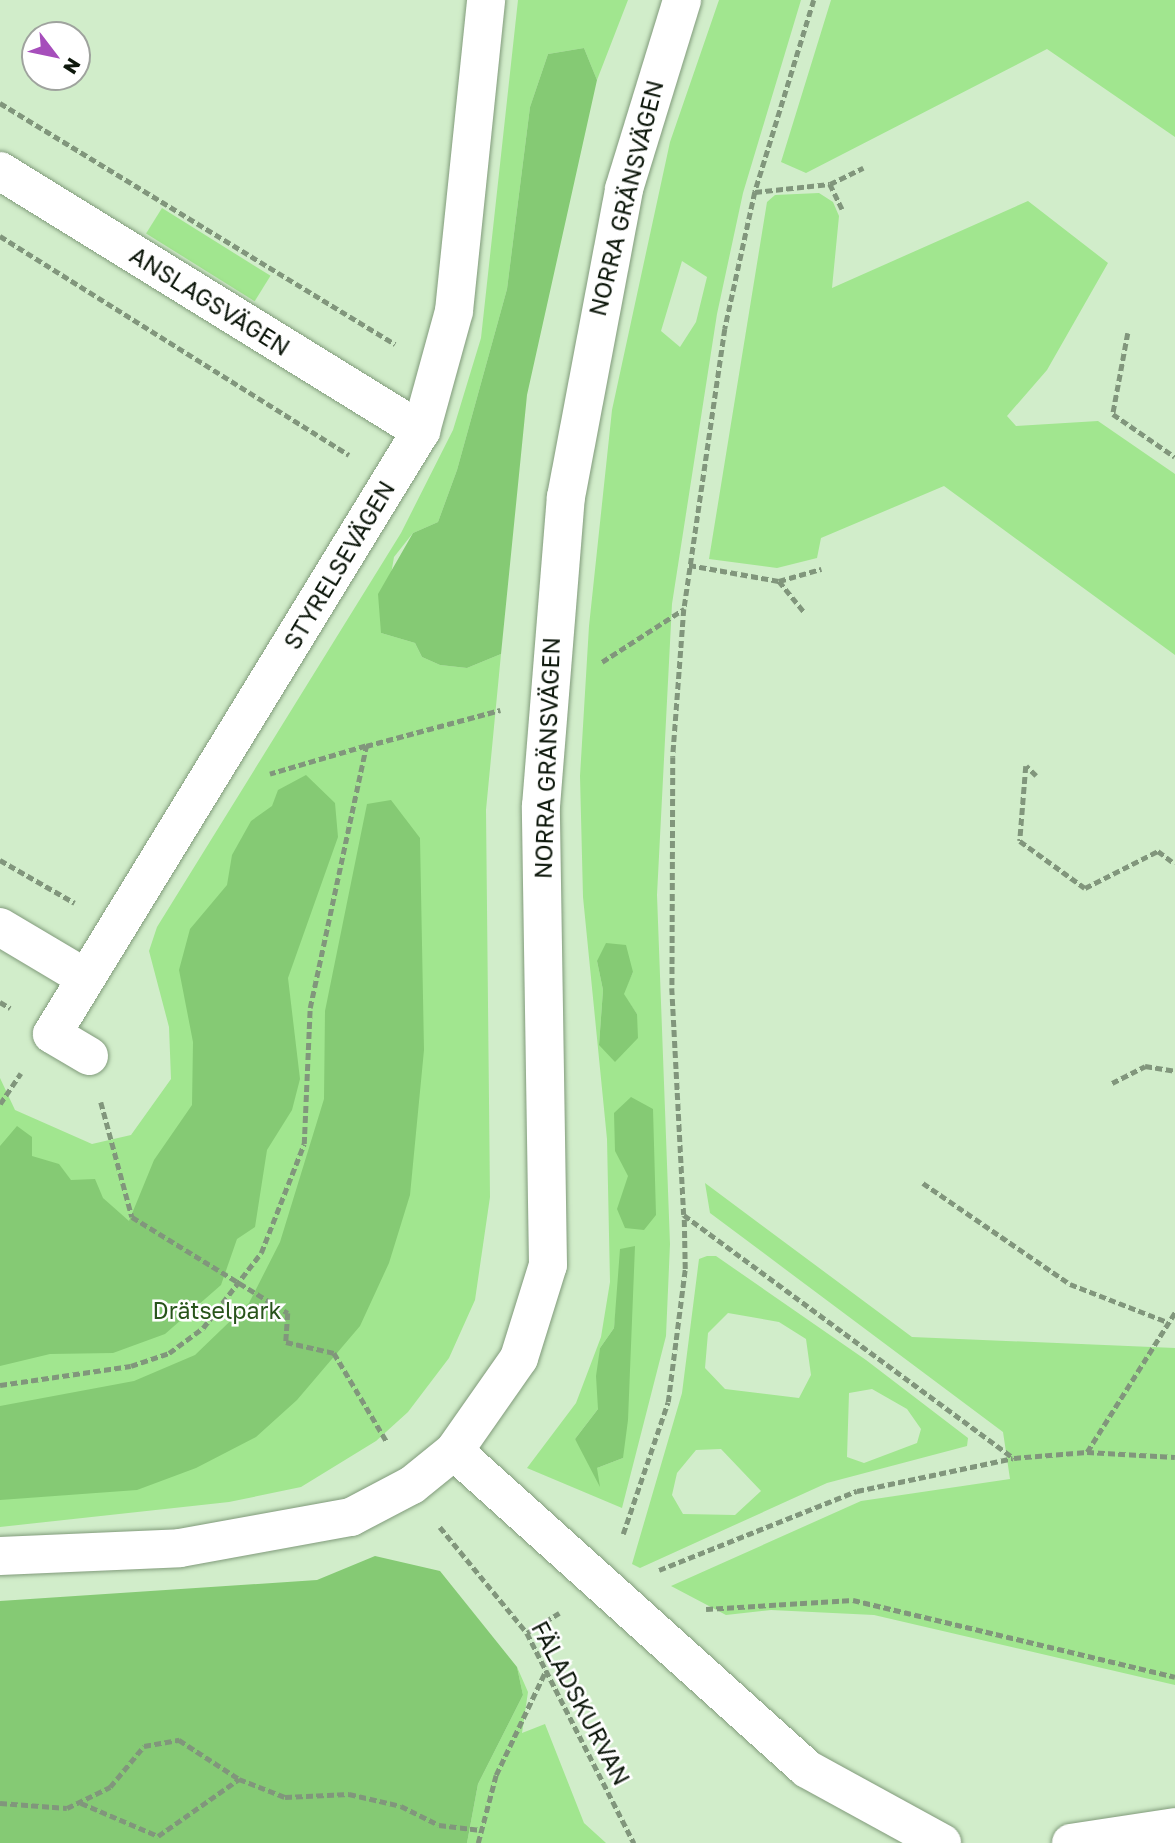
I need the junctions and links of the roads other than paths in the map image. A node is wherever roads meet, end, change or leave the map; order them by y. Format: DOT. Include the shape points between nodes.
graph roads {
  1 [pos="486,0"];
  2 [pos="682,0"];
  3 [pos="0,171"];
  4 [pos="421,431"];
  5 [pos="0,927"];
  6 [pos="86,978"];
  7 [pos="89,1056"];
  8 [pos="454,1451"];
  9 [pos="0,1556"];
  10 [pos="1175,1827"];
  11 [pos="942,1843"];
  12 [pos="1072,1843"];
  1 -- 4 [label="street, STYRELSEVÄGEN" via="454,311"];
  2 -- 8 [label="street, NORRA GRÄNSVÄGEN" via="631,163 597,306 566,496 541,820 548,1265 519,1358"];
  3 -- 4 [label="street, ANSLAGSVÄGEN"];
  4 -- 6 [label="street, STYRELSEVÄGEN"];
  5 -- 6 [label="street"];
  6 -- 7 [label="street, STYRELSEVÄGEN" via="52,1034"];
  8 -- 9 [label="street, NORRA GRÄNSVÄGEN" via="412,1485 351,1517 288,1534 180,1548"];
  8 -- 11 [label="street" via="807,1769"];
  10 -- 12 [label="street"];
}
